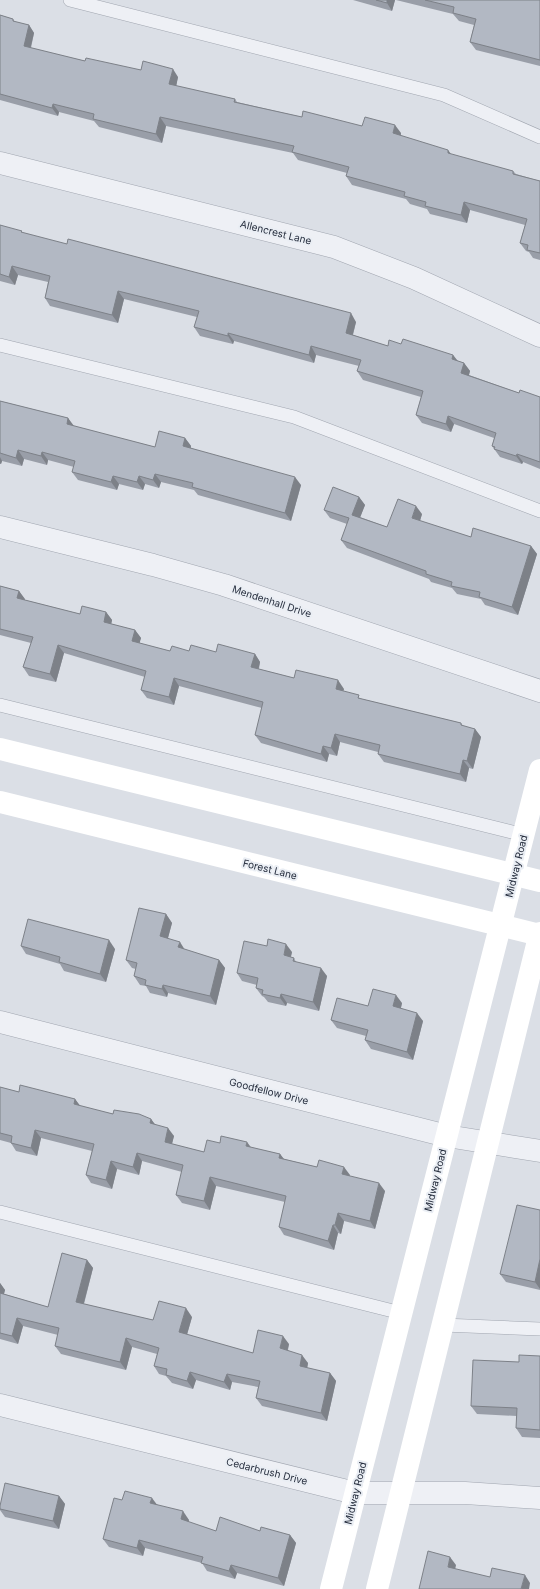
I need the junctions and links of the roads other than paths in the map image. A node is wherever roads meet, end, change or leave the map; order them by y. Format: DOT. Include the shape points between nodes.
graph roads {
  1 [pos="70,0"];
  2 [pos="540,137"];
  3 [pos="0,163"];
  4 [pos="540,336"];
  5 [pos="0,345"];
  6 [pos="540,511"];
  7 [pos="0,527"];
  8 [pos="540,691"];
  9 [pos="0,705"];
  10 [pos="0,749"];
  11 [pos="540,770"];
  12 [pos="0,802"];
  13 [pos="524,835"];
  14 [pos="513,876"];
  15 [pos="540,881"];
  16 [pos="500,925"];
  17 [pos="540,935"];
  18 [pos="0,1022"];
  19 [pos="447,1136"];
  20 [pos="488,1142"];
  21 [pos="540,1151"];
  22 [pos="0,1212"];
  23 [pos="402,1313"];
  24 [pos="443,1325"];
  25 [pos="540,1329"];
  26 [pos="0,1404"];
  27 [pos="355,1493"];
  28 [pos="401,1493"];
  29 [pos="540,1498"];
  30 [pos="331,1589"];
  31 [pos="377,1589"];
  1 -- 2 [label="lane" via="444,95"];
  3 -- 4 [label="street, Allencrest Lane" via="334,247 414,278"];
  5 -- 6 [label="lane" via="294,417"];
  7 -- 8 [label="street, Mendenhall Drive" via="224,585"];
  9 -- 13 [label="lane"];
  10 -- 14 [label="main road"];
  11 -- 13 [label="main road, Midway Road"];
  12 -- 16 [label="main road, Forest Lane"];
  13 -- 14 [label="main road, Midway Road"];
  14 -- 15 [label="main road"];
  14 -- 16 [label="main road, Midway Road"];
  16 -- 17 [label="main road, Forest Lane"];
  16 -- 19 [label="main road, Midway Road"];
  17 -- 20 [label="main road"];
  18 -- 19 [label="street, Goodfellow Drive"];
  19 -- 20 [label="street, Goodfellow Drive"];
  19 -- 23 [label="main road, Midway Road"];
  20 -- 21 [label="street, Goodfellow Drive"];
  20 -- 24 [label="main road"];
  22 -- 23 [label="lane"];
  23 -- 27 [label="main road, Midway Road"];
  24 -- 25 [label="lane"];
  24 -- 28 [label="main road"];
  26 -- 27 [label="street, Cedarbrush Drive"];
  27 -- 28 [label="street, Cedarbrush Drive"];
  27 -- 30 [label="main road, Midway Road"];
  28 -- 29 [label="street, Cedarbrush Drive"];
  28 -- 31 [label="main road"];
}
